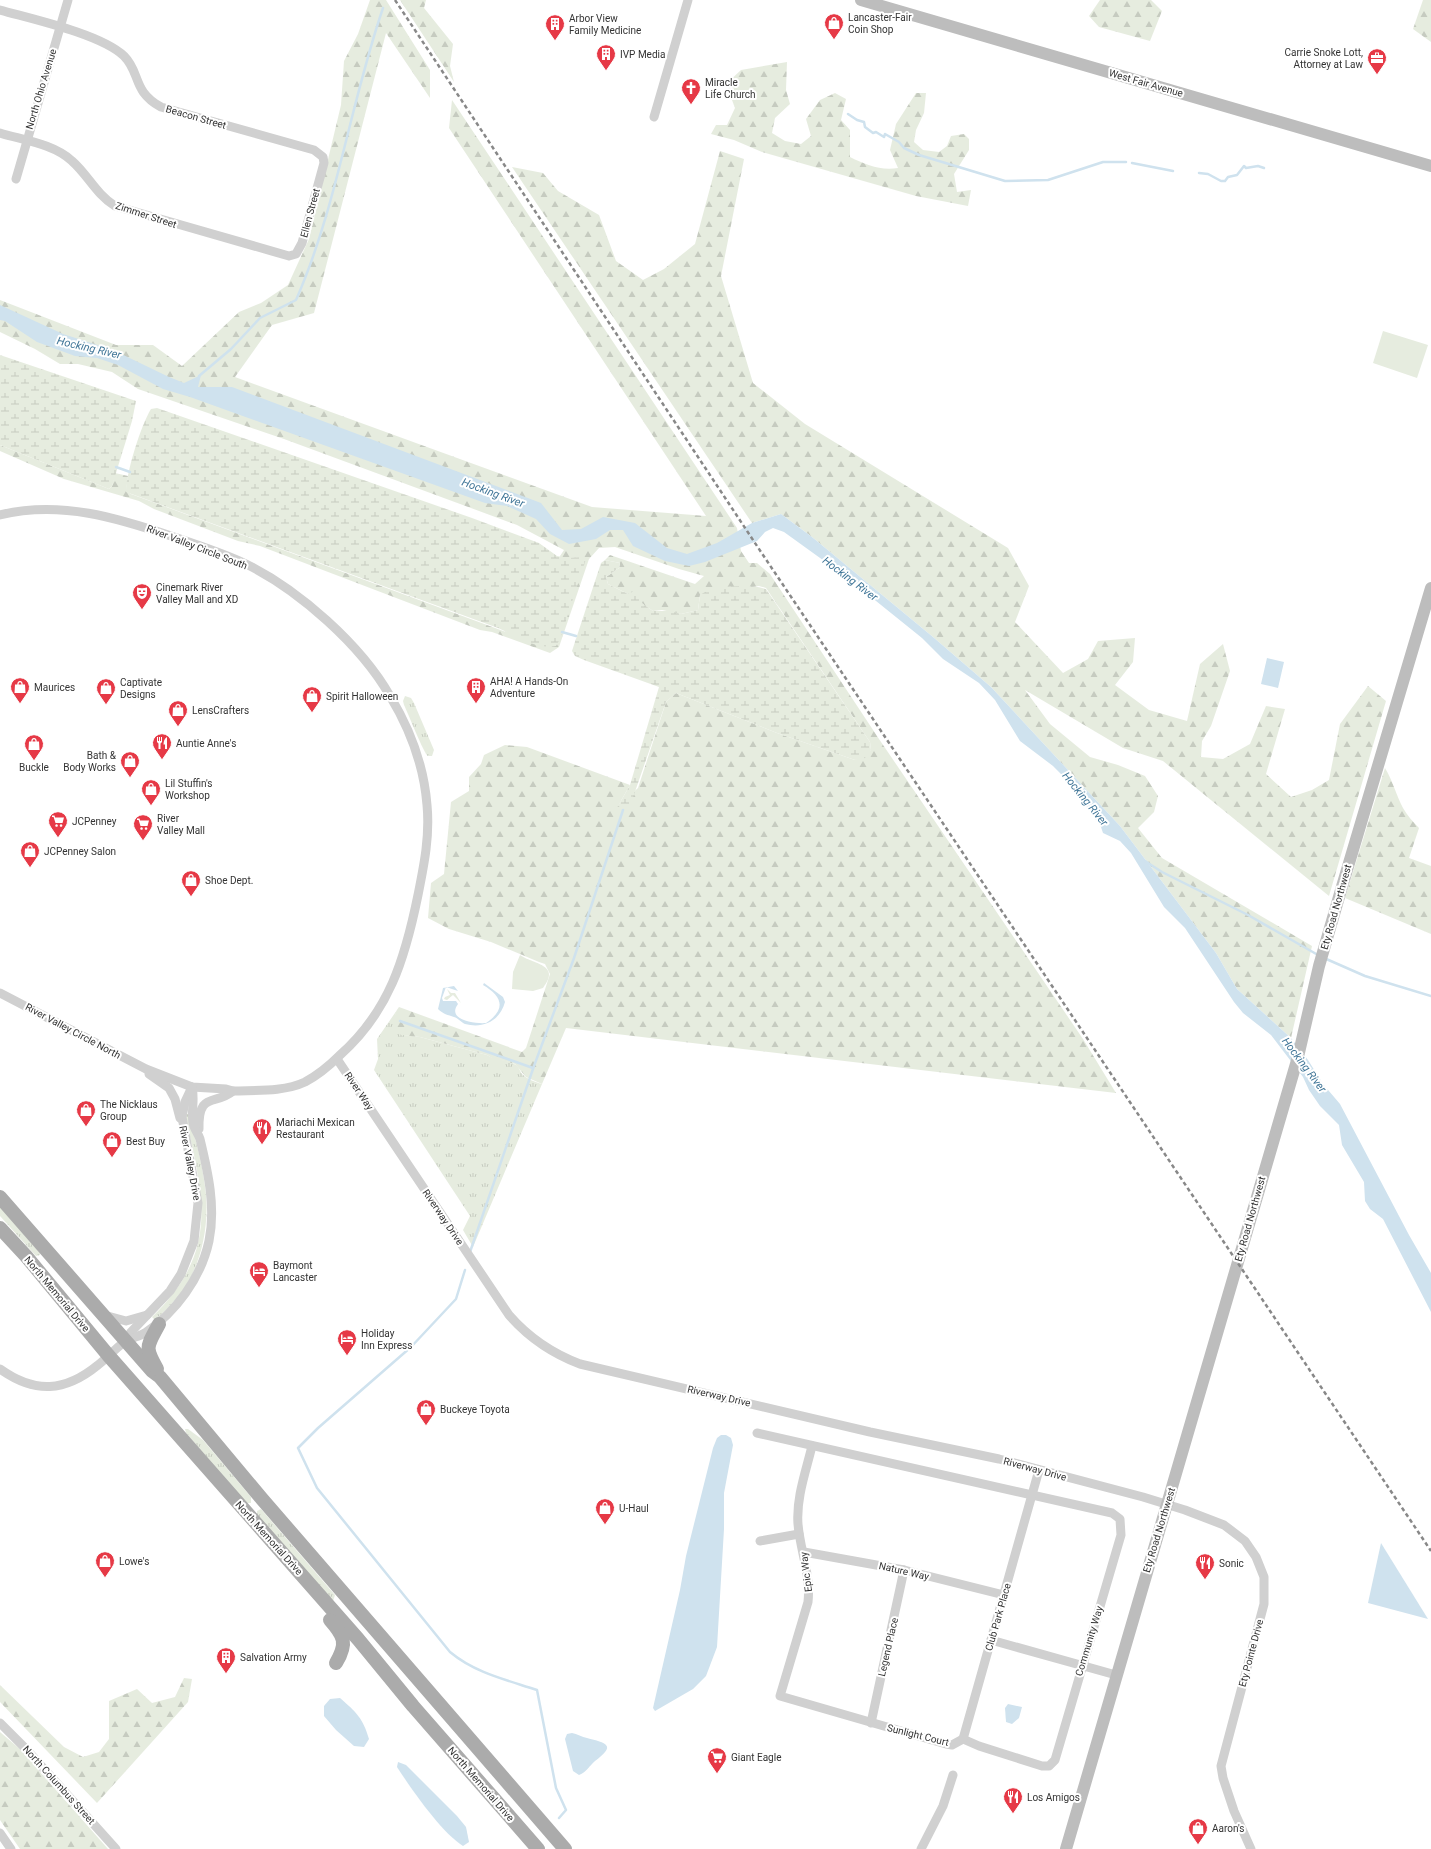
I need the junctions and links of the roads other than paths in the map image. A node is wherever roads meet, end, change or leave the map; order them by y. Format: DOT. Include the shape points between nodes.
graph roads {
  1 [pos="68,0"];
  2 [pos="688,0"];
  3 [pos="869,1"];
  4 [pos="0,10"];
  5 [pos="60,27"];
  6 [pos="654,117"];
  7 [pos="0,133"];
  8 [pos="26,141"];
  9 [pos="324,163"];
  10 [pos="1431,166"];
  11 [pos="16,178"];
  12 [pos="289,256"];
  13 [pos="0,515"];
  14 [pos="1431,588"];
  15 [pos="0,993"];
  16 [pos="336,1059"];
  17 [pos="146,1069"];
  18 [pos="192,1087"];
  19 [pos="233,1092"];
  20 [pos="380,1124"];
  21 [pos="182,1125"];
  22 [pos="199,1137"];
  23 [pos="0,1197"];
  24 [pos="0,1228"];
  25 [pos="102,1315"];
  26 [pos="147,1315"];
  27 [pos="159,1324"];
  28 [pos="125,1342"];
  29 [pos="108,1355"];
  30 [pos="0,1369"];
  31 [pos="160,1377"];
  32 [pos="757,1433"];
  33 [pos="812,1446"];
  34 [pos="1039,1470"];
  35 [pos="1031,1496"];
  36 [pos="1167,1504"];
  37 [pos="265,1534"];
  38 [pos="799,1534"];
  39 [pos="760,1541"];
  40 [pos="804,1552"];
  41 [pos="904,1570"];
  42 [pos="1004,1595"];
  43 [pos="358,1639"];
  44 [pos="991,1640"];
  45 [pos="336,1662"];
  46 [pos="1082,1665"];
  47 [pos="1116,1675"];
  48 [pos="780,1696"];
  49 [pos="0,1723"];
  50 [pos="871,1723"];
  51 [pos="466,1735"];
  52 [pos="964,1738"];
  53 [pos="1053,1763"];
  54 [pos="953,1775"];
  55 [pos="0,1833"];
  56 [pos="11,1849"];
  57 [pos="116,1849"];
  58 [pos="538,1849"];
  59 [pos="565,1849"];
  60 [pos="921,1849"];
  61 [pos="1066,1849"];
  62 [pos="1251,1849"];
  1 -- 5 [label="street, North Ohio Avenue"];
  2 -- 6 [label="street"];
  3 -- 10 [label="street, West Fair Avenue"];
  4 -- 5 [label="street, Beacon Street"];
  5 -- 8 [label="street, North Ohio Avenue"];
  5 -- 9 [label="street, Beacon Street" via="116,49 128,61 143,92 161,107 314,150 323,157"];
  7 -- 8 [label="street, Zimmer Street"];
  8 -- 11 [label="street, North Ohio Avenue"];
  8 -- 12 [label="street, Zimmer Street" via="54,150 70,159 98,193 115,206"];
  9 -- 12 [label="street, Ellen Street" via="302,243 296,254"];
  13 -- 16 [label="street, River Valley Circle South" via="42,510 71,510 100,515 136,524 248,565 291,591 343,637 364,658 390,696 407,728 419,762 427,805 426,851 411,929 397,975 376,1016"];
  14 -- 36 [label="street, Ety Road Northwest" via="1319,966 1298,1057"];
  15 -- 17 [label="street, River Valley Circle North"];
  16 -- 19 [label="street, River Valley Circle South" via="314,1077 300,1084"];
  16 -- 20 [label="street, River Way"];
  17 -- 18 [label="street, River Valley Circle North"];
  17 -- 21 [label="street, River Valley Circle North" via="151,1077 169,1088 175,1099"];
  18 -- 19 [label="street, River Valley Circle South" via="226,1089"];
  18 -- 21 [label="street, River Valley Drive" via="182,1109"];
  18 -- 22 [label="street, River Valley Drive" via="195,1100 193,1121"];
  19 -- 22 [label="street, River Valley Circle South" via="228,1096 213,1098 203,1106 199,1121"];
  20 -- 34 [label="street, Riverway Drive" via="509,1315 531,1338 561,1357 580,1364"];
  21 -- 26 [label="street, River Valley Drive" via="198,1203 196,1233 176,1283 160,1304"];
  22 -- 27 [label="street, River Valley Drive" via="211,1190 209,1241 189,1289"];
  23 -- 25 [label="main road, North Memorial Drive"];
  24 -- 29 [label="main road, North Memorial Drive"];
  25 -- 26 [label="street, River Valley Drive" via="126,1321"];
  25 -- 28 [label="main road, North Memorial Drive"];
  26 -- 28 [label="street, River Valley Drive"];
  27 -- 28 [label="street, River Valley Drive"];
  27 -- 31 [label="main road, North Memorial Drive" via="150,1342 149,1355"];
  28 -- 29 [label="street"];
  28 -- 31 [label="main road, North Memorial Drive"];
  29 -- 30 [label="street" via="87,1374 54,1388 26,1384"];
  29 -- 37 [label="main road, North Memorial Drive"];
  31 -- 51 [label="main road, North Memorial Drive"];
  32 -- 33 [label="street"];
  33 -- 35 [label="street"];
  33 -- 38 [label="street, Epic Way" via="798,1508"];
  34 -- 35 [label="street, Club Park Place"];
  34 -- 36 [label="street, Riverway Drive"];
  35 -- 42 [label="street, Club Park Place"];
  35 -- 46 [label="street, Community Way" via="1112,1513 1120,1519 1121,1535"];
  36 -- 47 [label="street, Ety Road Northwest"];
  36 -- 62 [label="street, Ety Pointe Drive" via="1224,1525 1245,1540 1256,1557 1264,1577 1264,1604 1221,1766 1234,1811"];
  37 -- 43 [label="main road, North Memorial Drive"];
  37 -- 45 [label="main road" via="284,1565 340,1632 344,1642"];
  38 -- 39 [label="street"];
  38 -- 40 [label="street, Epic Way"];
  40 -- 41 [label="street, Nature Way"];
  40 -- 48 [label="street, Epic Way" via="810,1588 808,1602"];
  41 -- 42 [label="street, Nature Way"];
  41 -- 50 [label="street, Legend Place"];
  42 -- 44 [label="street, Club Park Place"];
  43 -- 51 [label="main road" via="368,1638 374,1642 451,1726"];
  43 -- 58 [label="main road, North Memorial Drive"];
  44 -- 46 [label="street"];
  44 -- 52 [label="street, Club Park Place"];
  46 -- 47 [label="street"];
  46 -- 53 [label="street, Community Way"];
  47 -- 61 [label="street, Ety Road Northwest"];
  48 -- 50 [label="street, Sunlight Court"];
  49 -- 57 [label="street, North Columbus Street"];
  50 -- 52 [label="street, Sunlight Court" via="952,1745"];
  51 -- 59 [label="main road, North Memorial Drive"];
  52 -- 53 [label="street, Sunlight Court" via="979,1746 1035,1764 1048,1766"];
  54 -- 60 [label="street" via="943,1806"];
  55 -- 56 [label="street"];
}
